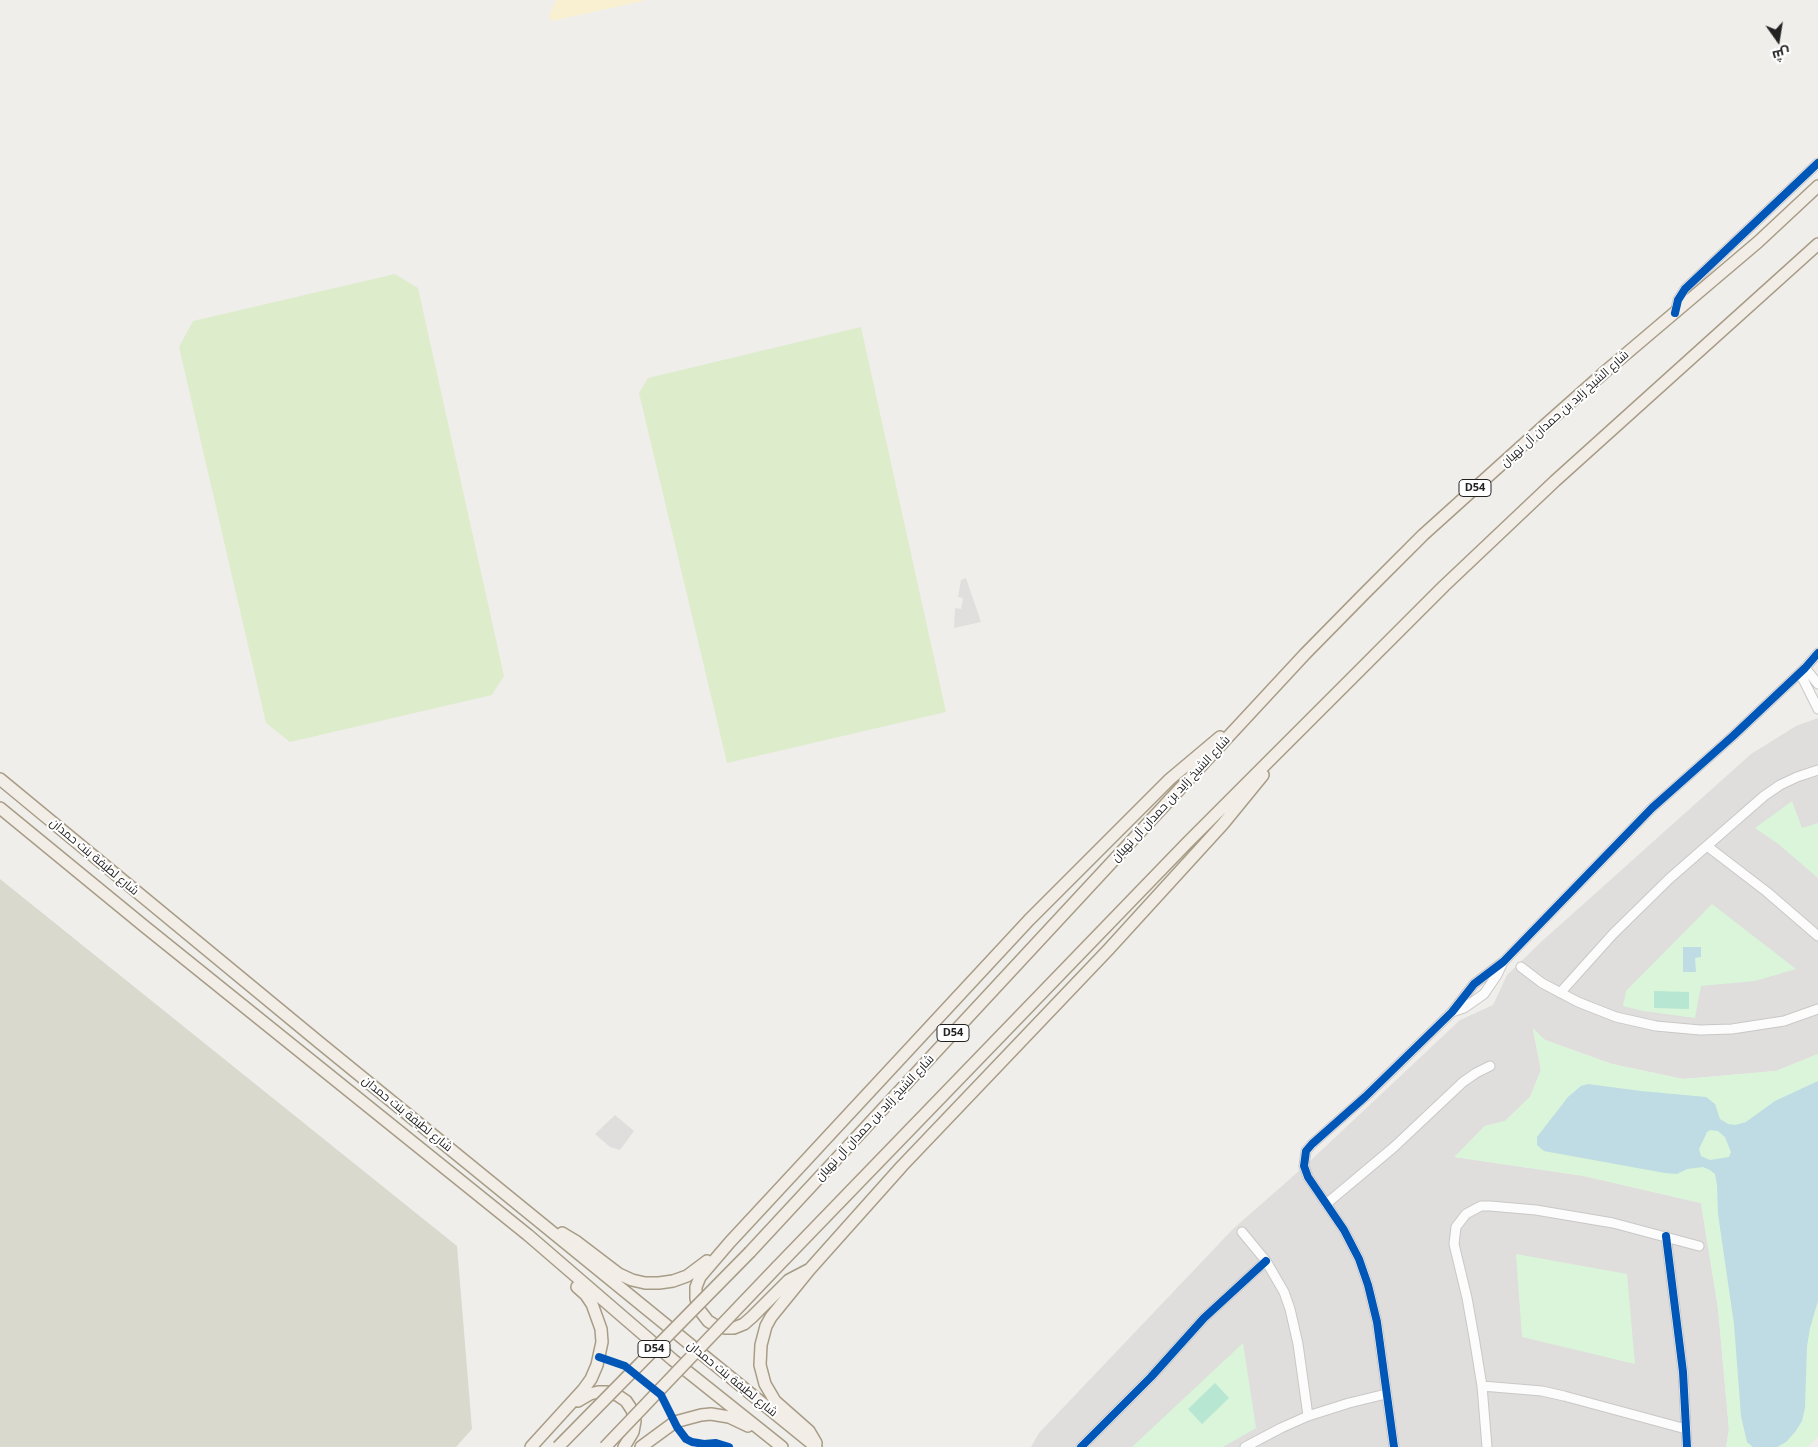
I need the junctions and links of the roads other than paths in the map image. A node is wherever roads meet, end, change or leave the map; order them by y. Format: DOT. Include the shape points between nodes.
graph roads {
  1 [pos="1818,162"];
  2 [pos="1818,186"];
  3 [pos="1818,244"];
  4 [pos="1674,314"];
  5 [pos="1818,653"];
  6 [pos="1802,670"];
  7 [pos="1804,684"];
  8 [pos="1818,684"];
  9 [pos="1818,710"];
  10 [pos="1818,714"];
  11 [pos="1248,715"];
  12 [pos="1275,755"];
  13 [pos="1818,770"];
  14 [pos="0,779"];
  15 [pos="0,808"];
  16 [pos="1707,846"];
  17 [pos="1818,936"];
  18 [pos="1503,962"];
  19 [pos="1521,967"];
  20 [pos="1560,993"];
  21 [pos="1818,1009"];
  22 [pos="1452,1012"];
  23 [pos="1490,1066"];
  24 [pos="1326,1204"];
  25 [pos="537,1220"];
  26 [pos="1242,1232"];
  27 [pos="528,1236"];
  28 [pos="1666,1236"];
  29 [pos="730,1242"];
  30 [pos="1699,1246"];
  31 [pos="1266,1261"];
  32 [pos="810,1269"];
  33 [pos="1482,1386"];
  34 [pos="1386,1394"];
  35 [pos="1308,1416"];
  36 [pos="548,1429"];
  37 [pos="1686,1429"];
  38 [pos="531,1447"];
  39 [pos="558,1447"];
  40 [pos="605,1447"];
  41 [pos="624,1447"];
  42 [pos="641,1447"];
  43 [pos="770,1447"];
  44 [pos="782,1447"];
  45 [pos="817,1447"];
  46 [pos="1081,1447"];
  47 [pos="1245,1447"];
  48 [pos="1394,1447"];
  49 [pos="1487,1447"];
  50 [pos="1687,1447"];
  1 -- 4 [label="street" via="1685,289"];
  2 -- 4 [label="main road, شارع الشيخ زايد بن حمدان آل نهيان / D54"];
  3 -- 12 [label="main road, D54" via="1499,532"];
  4 -- 11 [label="main road, شارع الشيخ زايد بن حمدان آل نهيان / D54" via="1423,536"];
  5 -- 6 [label="street"];
  6 -- 7 [label="street"];
  6 -- 8 [label="street"];
  6 -- 18 [label="street" via="1652,808"];
  7 -- 9 [label="street"];
  7 -- 10 [label="street" via="1811,708"];
  11 -- 29 [label="main road" via="1170,779 1029,920"];
  11 -- 39 [label="main road, شارع الشيخ زايد بن حمدان آل نهيان / D54, bridge" via="750,1252"];
  12 -- 32 [label="main road" via="1260,780 1223,824 1068,994 902,1166"];
  12 -- 40 [label="main road, D54, bridge"];
  13 -- 16 [label="street" via="1797,777 1764,796"];
  14 -- 25 [label="main road, شارع لطيفة بنت حمدان"];
  15 -- 27 [label="main road, شارع لطيفة بنت حمدان"];
  16 -- 17 [label="street"];
  16 -- 20 [label="street" via="1641,906"];
  18 -- 22 [label="street" via="1474,984"];
  18 -- 22 [label="street" via="1498,976 1484,994"];
  19 -- 20 [label="street"];
  20 -- 21 [label="street" via="1616,1017 1656,1026 1700,1030 1767,1025"];
  22 -- 24 [label="street" via="1365,1098 1308,1147 1304,1156 1305,1172"];
  23 -- 24 [label="street" via="1463,1082"];
  24 -- 34 [label="street" via="1352,1244 1368,1286 1377,1322"];
  25 -- 29 [label="main road" via="576,1242 619,1274 645,1283 673,1281 687,1276"];
  25 -- 45 [label="main road, شارع لطيفة بنت حمدان"];
  26 -- 31 [label="street"];
  27 -- 36 [label="main road" via="550,1262 586,1294 601,1329 602,1342 591,1379"];
  27 -- 44 [label="main road, شارع لطيفة بنت حمدان" via="673,1360"];
  28 -- 30 [label="street"];
  28 -- 33 [label="street" via="1536,1210 1481,1206 1466,1214 1456,1227 1454,1244"];
  28 -- 37 [label="street" via="1683,1372"];
  29 -- 32 [label="main road" via="705,1270 696,1287 698,1308 708,1322 716,1326 734,1328 744,1324 789,1280"];
  31 -- 35 [label="street" via="1284,1292 1292,1318"];
  31 -- 46 [label="street" via="1204,1318 1152,1377"];
  32 -- 45 [label="main road" via="766,1326 760,1364 765,1384 775,1401 809,1431"];
  33 -- 37 [label="street" via="1542,1391"];
  33 -- 49 [label="street"];
  34 -- 35 [label="street"];
  34 -- 48 [label="street"];
  35 -- 47 [label="street"];
  36 -- 38 [label="main road"];
  36 -- 41 [label="main road" via="580,1399 608,1392 626,1401 632,1410 633,1432"];
  37 -- 50 [label="street"];
  42 -- 43 [label="main road" via="675,1422 711,1414 747,1425"];
}
